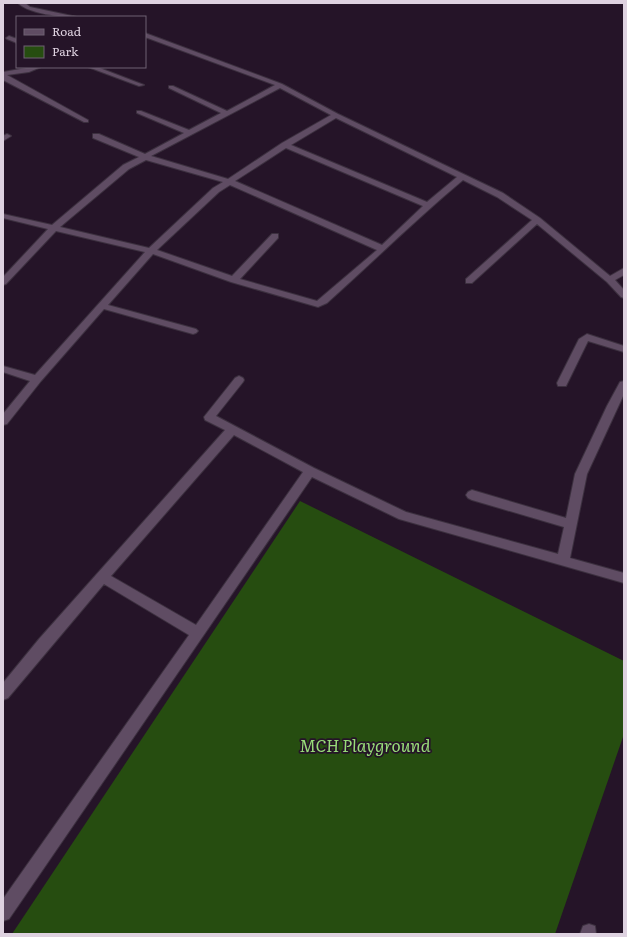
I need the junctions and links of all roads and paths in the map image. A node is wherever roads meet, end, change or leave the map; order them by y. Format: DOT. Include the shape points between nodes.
graph roads {
  1 [pos="21,3"];
  2 [pos="69,16"];
  3 [pos="146,34"];
  4 [pos="9,38"];
  5 [pos="16,41"];
  6 [pos="33,68"];
  7 [pos="94,68"];
  8 [pos="3,69"];
  9 [pos="5,74"];
  10 [pos="280,85"];
  11 [pos="141,86"];
  12 [pos="171,87"];
  13 [pos="139,112"];
  14 [pos="226,113"];
  15 [pos="336,115"];
  16 [pos="86,122"];
  17 [pos="189,133"];
  18 [pos="96,136"];
  19 [pos="285,145"];
  20 [pos="145,157"];
  21 [pos="462,177"];
  22 [pos="230,182"];
  23 [pos="428,205"];
  24 [pos="3,216"];
  25 [pos="537,220"];
  26 [pos="54,228"];
  27 [pos="275,236"];
  28 [pos="383,249"];
  29 [pos="151,251"];
  30 [pos="624,271"];
  31 [pos="4,279"];
  32 [pos="234,280"];
  33 [pos="610,280"];
  34 [pos="469,281"];
  35 [pos="624,295"];
  36 [pos="103,306"];
  37 [pos="193,331"];
  38 [pos="624,349"];
  39 [pos="3,369"];
  40 [pos="37,379"];
  41 [pos="239,380"];
  42 [pos="562,383"];
  43 [pos="624,385"];
  44 [pos="3,421"];
  45 [pos="232,430"];
  46 [pos="310,471"];
  47 [pos="472,494"];
  48 [pos="571,524"];
  49 [pos="563,561"];
  50 [pos="103,577"];
  51 [pos="624,578"];
  52 [pos="196,632"];
  53 [pos="3,693"];
  54 [pos="3,913"];
  1 -- 2 [label="street" via="28,8"];
  3 -- 10 [label="street"];
  4 -- 5 [label="street"];
  6 -- 9 [label="street"];
  7 -- 11 [label="street"];
  8 -- 9 [label="street"];
  9 -- 16 [label="street" via="5,78"];
  10 -- 14 [label="street"];
  10 -- 15 [label="street"];
  12 -- 14 [label="street"];
  13 -- 17 [label="street"];
  14 -- 17 [label="street"];
  15 -- 19 [label="street"];
  15 -- 21 [label="street"];
  17 -- 20 [label="street"];
  18 -- 20 [label="street"];
  19 -- 22 [label="street"];
  19 -- 23 [label="street"];
  20 -- 22 [label="street"];
  20 -- 26 [label="street" via="126,167"];
  21 -- 23 [label="street"];
  21 -- 25 [label="street" via="500,196"];
  22 -- 28 [label="street"];
  22 -- 29 [label="street" via="216,190"];
  23 -- 28 [label="street"];
  24 -- 26 [label="street"];
  25 -- 33 [label="street"];
  25 -- 34 [label="street"];
  26 -- 29 [label="street"];
  26 -- 31 [label="street"];
  27 -- 32 [label="street"];
  28 -- 32 [label="street" via="318,304"];
  29 -- 32 [label="street"];
  29 -- 36 [label="street"];
  30 -- 33 [label="street"];
  33 -- 35 [label="street"];
  36 -- 37 [label="street"];
  36 -- 40 [label="street"];
  38 -- 42 [label="street" via="587,337"];
  39 -- 40 [label="street"];
  40 -- 44 [label="street"];
  41 -- 45 [label="street" via="209,417"];
  43 -- 48 [label="street" via="581,474"];
  45 -- 46 [label="street"];
  45 -- 50 [label="street"];
  46 -- 49 [label="street" via="403,516"];
  46 -- 52 [label="street"];
  47 -- 48 [label="street"];
  48 -- 49 [label="street"];
  49 -- 51 [label="street"];
  50 -- 52 [label="street"];
  50 -- 53 [label="street"];
  52 -- 54 [label="street"];
}
